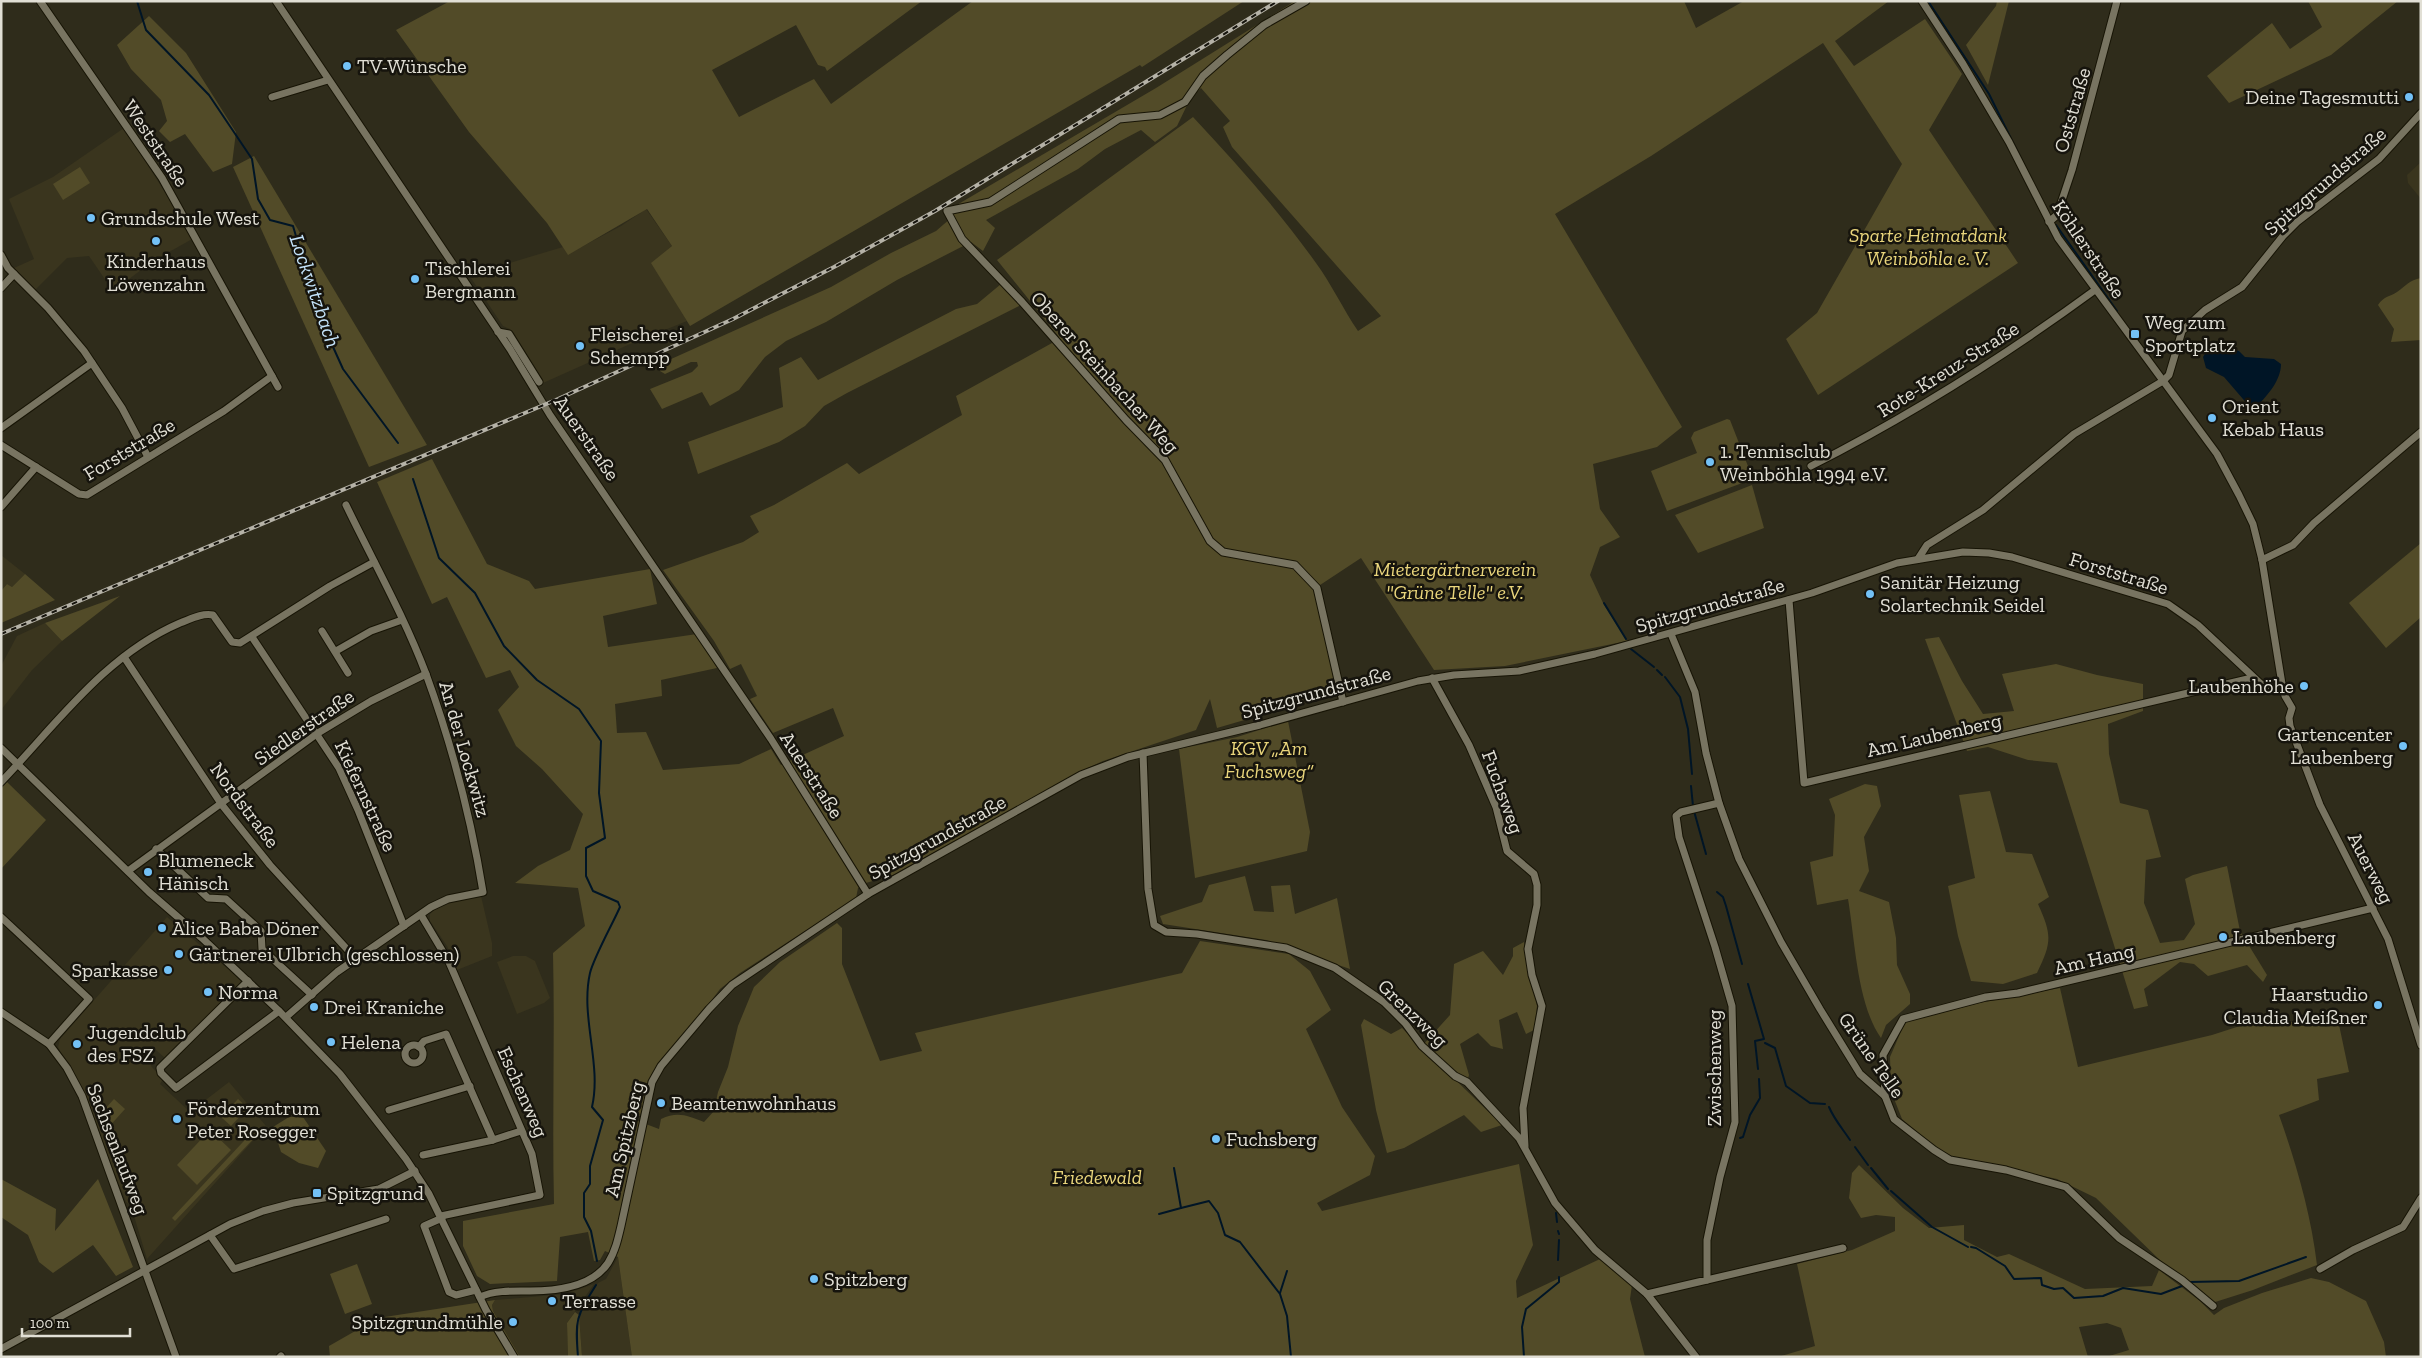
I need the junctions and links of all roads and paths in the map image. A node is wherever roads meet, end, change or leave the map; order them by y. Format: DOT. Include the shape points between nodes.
graph roads {
  1 [pos="40,1"];
  2 [pos="276,1"];
  3 [pos="1306,1"];
  4 [pos="1922,1"];
  5 [pos="2117,1"];
  6 [pos="328,80"];
  7 [pos="272,97"];
  8 [pos="2421,112"];
  9 [pos="2049,222"];
  10 [pos="1,254"];
  11 [pos="14,274"];
  12 [pos="1,288"];
  13 [pos="2095,290"];
  14 [pos="498,332"];
  15 [pos="92,362"];
  16 [pos="272,376"];
  17 [pos="539,382"];
  18 [pos="2163,382"];
  19 [pos="278,387"];
  20 [pos="1,428"];
  21 [pos="2421,432"];
  22 [pos="1,445"];
  23 [pos="148,457"];
  24 [pos="1811,466"];
  25 [pos="36,467"];
  26 [pos="346,506"];
  27 [pos="1,507"];
  28 [pos="1918,559"];
  29 [pos="2262,560"];
  30 [pos="374,562"];
  31 [pos="1789,600"];
  32 [pos="402,620"];
  33 [pos="322,631"];
  34 [pos="1671,634"];
  35 [pos="252,637"];
  36 [pos="336,651"];
  37 [pos="124,657"];
  38 [pos="348,673"];
  39 [pos="426,674"];
  40 [pos="1432,678"];
  41 [pos="2252,678"];
  42 [pos="2282,684"];
  43 [pos="1343,702"];
  44 [pos="2292,708"];
  45 [pos="318,733"];
  46 [pos="1,748"];
  47 [pos="1143,753"];
  48 [pos="18,765"];
  49 [pos="1,782"];
  50 [pos="1719,803"];
  51 [pos="222,804"];
  52 [pos="156,849"];
  53 [pos="128,871"];
  54 [pos="868,894"];
  55 [pos="2373,908"];
  56 [pos="421,915"];
  57 [pos="1,917"];
  58 [pos="404,926"];
  59 [pos="356,959"];
  60 [pos="248,981"];
  61 [pos="312,995"];
  62 [pos="280,1011"];
  63 [pos="1,1012"];
  64 [pos="286,1018"];
  65 [pos="49,1044"];
  66 [pos="2421,1044"];
  67 [pos="419,1047"];
  68 [pos="470,1086"];
  69 [pos="1885,1096"];
  70 [pos="389,1110"];
  71 [pos="521,1132"];
  72 [pos="494,1140"];
  73 [pos="1526,1147"];
  74 [pos="423,1155"];
  75 [pos="415,1171"];
  76 [pos="2421,1198"];
  77 [pos="442,1217"];
  78 [pos="386,1219"];
  79 [pos="210,1235"];
  80 [pos="1843,1248"];
  81 [pos="2320,1269"];
  82 [pos="144,1271"];
  83 [pos="1707,1280"];
  84 [pos="476,1290"];
  85 [pos="1646,1294"];
  86 [pos="480,1297"];
  87 [pos="2213,1306"];
  88 [pos="1,1349"];
  89 [pos="176,1357"];
  90 [pos="514,1357"];
  91 [pos="1696,1357"];
  1 -- 16 [label="street, Weststraße" via="162,178"];
  2 -- 6 [label="street, Auerstraße"];
  3 -- 43 [label="street, Oberer Steinbacher Weg" via="1264,25 1227,55 1203,76 1185,102 1160,115 1119,119 990,202 947,211 962,239 1165,460 1210,541 1223,552 1295,565 1316,588"];
  4 -- 9 [label="street, Köhlerstraße" via="2004,134"];
  5 -- 9 [label="street, Oststraße" via="2072,170 2061,205"];
  6 -- 7 [label="street"];
  6 -- 14 [label="street, Auerstraße"];
  8 -- 18 [label="street, Spitzgrundstraße" via="2379,159 2293,226 2242,287 2205,310 2182,331"];
  9 -- 13 [label="street, Köhlerstraße"];
  10 -- 11 [label="street"];
  11 -- 12 [label="street"];
  11 -- 15 [label="street" via="48,308"];
  13 -- 18 [label="street, Köhlerstraße"];
  13 -- 24 [label="street, Rote-Kreuz-Straße" via="2030,337 1902,419"];
  14 -- 17 [label="street" via="509,334"];
  14 -- 54 [label="street, Auerstraße" via="766,732"];
  15 -- 20 [label="street"];
  15 -- 23 [label="street"];
  16 -- 19 [label="street, Weststraße"];
  16 -- 23 [label="street, Forststraße" via="224,411"];
  18 -- 28 [label="street" via="2074,434 1983,510 1927,545"];
  18 -- 29 [label="street, Köhlerstraße" via="2224,465 2252,524"];
  21 -- 29 [label="street" via="2314,523 2293,545"];
  22 -- 25 [label="street, Forststraße"];
  23 -- 25 [label="street, Forststraße" via="83,496"];
  25 -- 27 [label="street"];
  26 -- 30 [label="street, An der Lockwitz"];
  28 -- 31 [label="street, Spitzgrundstraße" via="1897,563"];
  28 -- 41 [label="street, Forststraße" via="1963,552 1989,553 2017,558 2158,600 2184,613"];
  29 -- 42 [label="street, Köhlerstraße"];
  30 -- 32 [label="street, An der Lockwitz"];
  30 -- 35 [label="street" via="330,586"];
  31 -- 34 [label="street, Spitzgrundstraße"];
  31 -- 41 [label="street, Am Laubenberg" via="1804,784"];
  32 -- 36 [label="street" via="371,631"];
  32 -- 39 [label="street, An der Lockwitz"];
  33 -- 36 [label="street"];
  34 -- 40 [label="street, Spitzgrundstraße" via="1547,666"];
  34 -- 50 [label="street, Grüne Telle" via="1695,692"];
  35 -- 37 [label="street" via="240,643 232,642 213,614 204,613 170,628"];
  35 -- 45 [label="street, Kiefernstraße"];
  36 -- 38 [label="street"];
  37 -- 48 [label="street" via="81,696"];
  37 -- 51 [label="street, Nordstraße"];
  39 -- 45 [label="street, Siedlerstraße" via="371,701"];
  39 -- 56 [label="street, An der Lockwitz" via="461,785 483,892 448,899"];
  40 -- 43 [label="street, Spitzgrundstraße"];
  40 -- 73 [label="street, Fuchsweg" via="1469,745 1496,807 1507,851 1534,874 1537,885 1537,905 1528,949 1542,1006 1523,1108"];
  41 -- 42 [label="street, Forststraße" via="2267,686"];
  42 -- 44 [label="street, Köhlerstraße"];
  43 -- 47 [label="street, Spitzgrundstraße"];
  44 -- 55 [label="street, Auerweg" via="2290,726 2320,806"];
  45 -- 51 [label="street, Siedlerstraße"];
  45 -- 58 [label="street, Kiefernstraße" via="339,768 358,810"];
  46 -- 48 [label="street"];
  47 -- 54 [label="street, Spitzgrundstraße" via="1112,761 1081,775"];
  47 -- 73 [label="street, Grenzweg" via="1147,871 1154,926 1166,932 1286,948 1335,968 1384,1002 1422,1046 1455,1076 1467,1082"];
  48 -- 49 [label="street"];
  48 -- 53 [label="street"];
  50 -- 69 [label="street, Grüne Telle" via="1739,859 1781,942 1860,1074"];
  50 -- 83 [label="street, Zwischenweg" via="1676,816 1679,837 1732,1006 1734,1122 1707,1240"];
  51 -- 52 [label="street, Siedlerstraße"];
  51 -- 59 [label="street, Nordstraße" via="270,865"];
  52 -- 53 [label="street, Siedlerstraße"];
  52 -- 61 [label="street" via="208,898 226,899 261,931 262,949"];
  53 -- 60 [label="street"];
  54 -- 86 [label="street, Am Spitzberg" via="732,985 661,1066 652,1082 643,1116 616,1247 602,1270 583,1282 558,1289"];
  55 -- 66 [label="street, Auerweg" via="2393,951"];
  55 -- 69 [label="street, Am Hang" via="1903,1019 1883,1055"];
  56 -- 58 [label="street"];
  56 -- 71 [label="street, Eschenweg" via="449,962"];
  57 -- 65 [label="street" via="89,1000"];
  58 -- 59 [label="street"];
  59 -- 61 [label="street"];
  60 -- 62 [label="street"];
  60 -- 62 [label="street" via="160,1068 176,1088"];
  61 -- 64 [label="street"];
  62 -- 64 [label="street"];
  63 -- 65 [label="street, Sachsenlaufweg"];
  64 -- 75 [label="street" via="340,1074"];
  65 -- 82 [label="street, Sachsenlaufweg" via="82,1096 132,1229"];
  67 -- 68 [label="street" via="424,1041 446,1034"];
  68 -- 70 [label="street"];
  68 -- 72 [label="street"];
  69 -- 87 [label="street, Grüne Telle" via="1894,1118 1950,1160 2066,1186 2119,1238 2182,1280"];
  71 -- 72 [label="street"];
  71 -- 77 [label="street, Eschenweg" via="532,1154 540,1195"];
  72 -- 74 [label="street"];
  73 -- 85 [label="street, Grenzweg" via="1555,1203 1595,1250"];
  75 -- 77 [label="street"];
  75 -- 79 [label="street" via="379,1189 317,1198 263,1211"];
  76 -- 81 [label="street" via="2403,1227"];
  77 -- 84 [label="street"];
  77 -- 84 [label="street" via="424,1226 449,1292 456,1295"];
  78 -- 79 [label="street" via="234,1269"];
  79 -- 82 [label="street"];
  80 -- 83 [label="street"];
  82 -- 88 [label="street"];
  82 -- 89 [label="street, Sachsenlaufweg"];
  83 -- 85 [label="street"];
  84 -- 86 [label="street"];
  85 -- 91 [label="street, Grenzweg"];
  86 -- 90 [label="street"];
}
